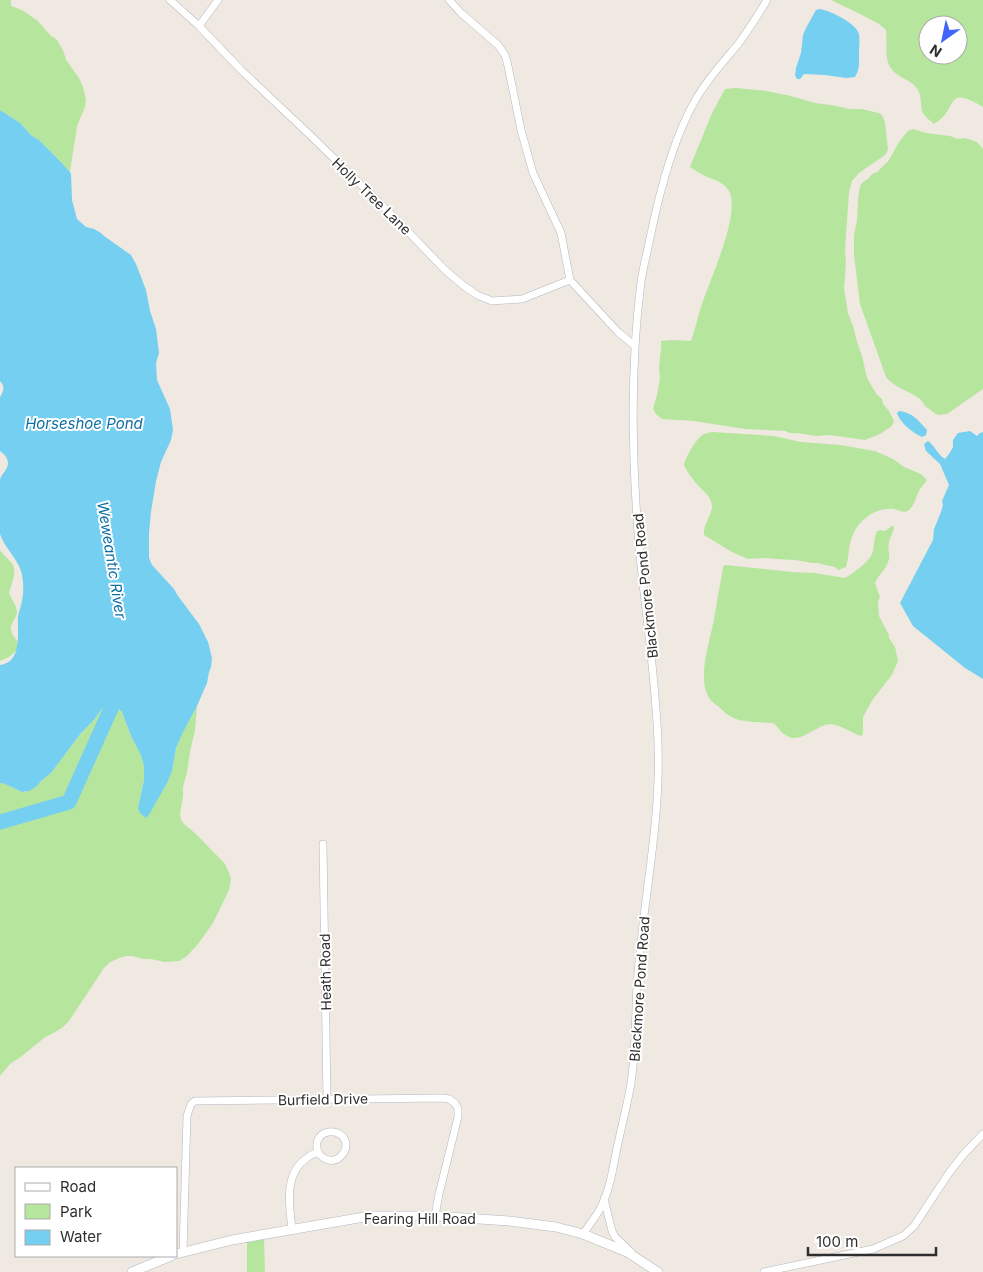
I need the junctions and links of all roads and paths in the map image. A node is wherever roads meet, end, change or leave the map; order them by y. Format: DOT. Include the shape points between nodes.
graph roads {
  1 [pos="170,0"];
  2 [pos="218,0"];
  3 [pos="449,0"];
  4 [pos="767,0"];
  5 [pos="199,26"];
  6 [pos="570,280"];
  7 [pos="635,346"];
  8 [pos="323,844"];
  9 [pos="327,1099"];
  10 [pos="983,1134"];
  11 [pos="318,1152"];
  12 [pos="604,1199"];
  13 [pos="435,1216"];
  14 [pos="292,1229"];
  15 [pos="583,1234"];
  16 [pos="179,1253"];
  17 [pos="169,1257"];
  18 [pos="637,1258"];
  19 [pos="132,1272"];
  20 [pos="658,1272"];
  21 [pos="764,1272"];
  1 -- 5 [label="street, Holly Tree Lane"];
  2 -- 5 [label="street"];
  3 -- 6 [label="street" via="498,45 504,55 533,173 561,234"];
  4 -- 7 [label="street, Blackmore Pond Road" via="696,98 674,150 655,214 641,281"];
  5 -- 6 [label="street, Holly Tree Lane" via="445,270 477,295 492,301 522,299"];
  6 -- 7 [label="street"];
  7 -- 12 [label="street, Blackmore Pond Road" via="635,480 639,546 655,680 657,804 640,942 631,1082"];
  8 -- 9 [label="street, Heath Road"];
  9 -- 13 [label="street, Burfield Drive" via="443,1098 455,1103 458,1117"];
  9 -- 16 [label="street, Burfield Drive" via="202,1100 190,1104"];
  10 -- 21 [label="street" via="963,1155 914,1226 903,1236 873,1248"];
  11 -- 11 [label="street" via="317,1141 326,1132 339,1134 345,1140 344,1153 338,1159 327,1160"];
  11 -- 14 [label="street" via="302,1162 292,1178 288,1195"];
  12 -- 15 [label="street, Blackmore Pond Road"];
  12 -- 18 [label="street" via="612,1231"];
  13 -- 14 [label="main road, Fearing Hill Road" via="370,1216"];
  13 -- 15 [label="main road, Fearing Hill Road" via="509,1220"];
  14 -- 16 [label="main road, Fearing Hill Road"];
  15 -- 18 [label="main road, Fearing Hill Road"];
  17 -- 19 [label="main road"];
  18 -- 20 [label="main road, Fearing Hill Road"];
}
